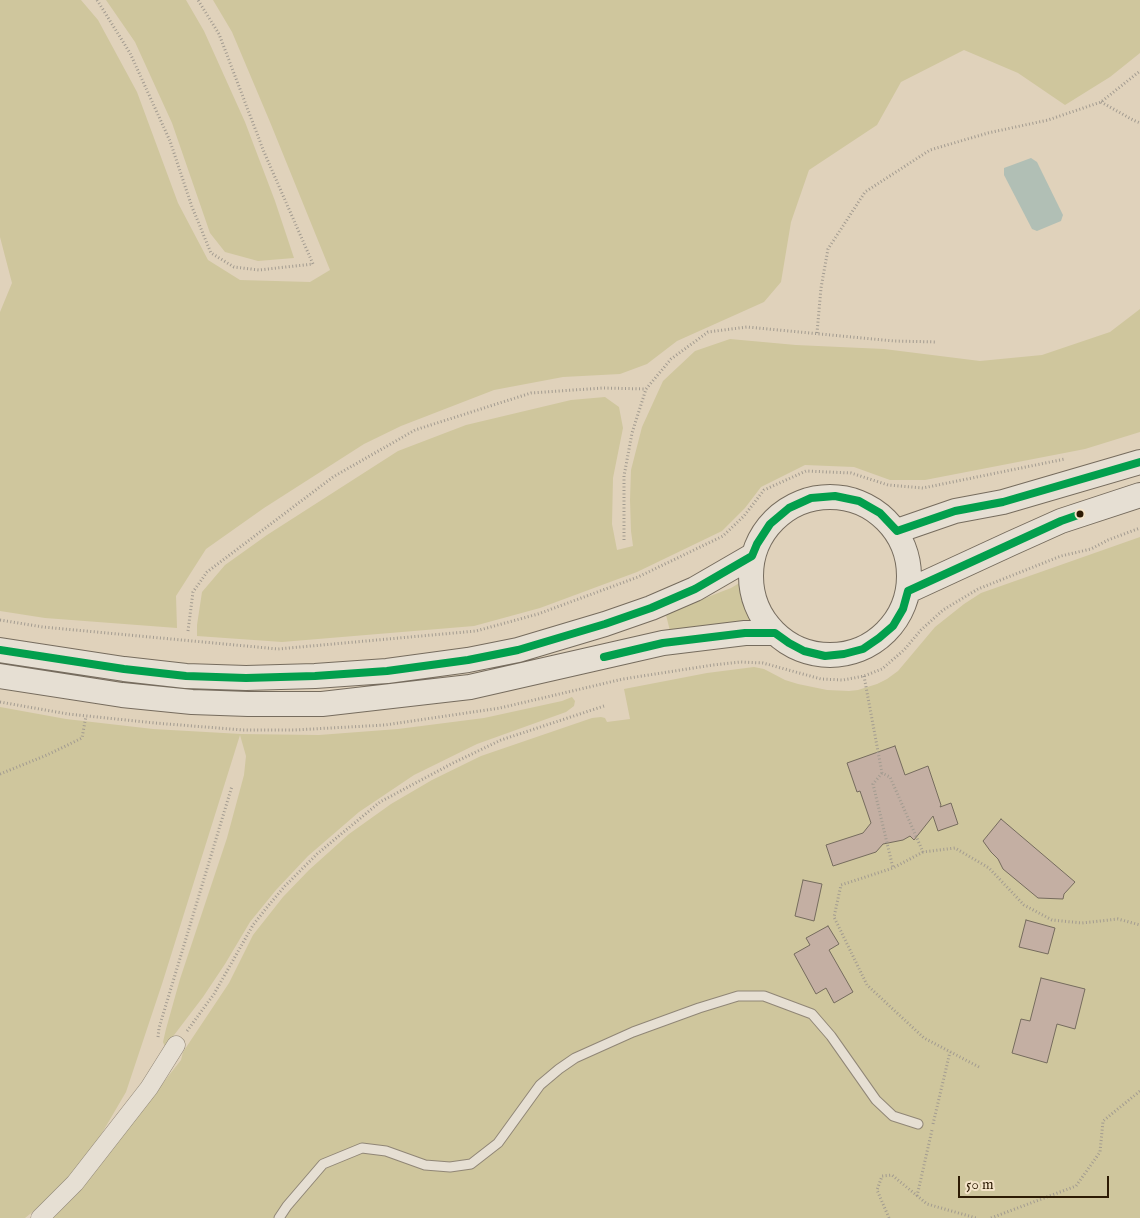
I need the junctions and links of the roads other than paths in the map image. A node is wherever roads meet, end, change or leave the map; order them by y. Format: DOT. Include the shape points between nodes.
graph roads {
  1 [pos="1140,462"];
  2 [pos="1140,495"];
  3 [pos="897,531"];
  4 [pos="752,556"];
  5 [pos="908,592"];
  6 [pos="775,633"];
  7 [pos="0,650"];
  8 [pos="0,676"];
  9 [pos="176,1045"];
  10 [pos="918,1124"];
  11 [pos="40,1218"];
  12 [pos="279,1218"];
  1 -- 3 [label="main road"];
  2 -- 5 [label="main road" via="1061,521"];
  3 -- 4 [label="main road" via="880,513 859,501 835,496 811,498 788,508 770,524"];
  3 -- 5 [label="main road" via="906,550 910,570"];
  4 -- 6 [label="main road" via="752,589 758,609"];
  4 -- 7 [label="main road" via="695,589 605,624 518,650 387,671 246,678 186,676"];
  5 -- 6 [label="main road" via="893,626 863,649 825,656 804,651"];
  6 -- 8 [label="main road" via="745,633 664,643 470,687 322,704 192,702"];
  9 -- 11 [label="street" via="148,1088 75,1183"];
  10 -- 12 [label="lane" via="893,1116 876,1100 812,1014 764,996 738,996 633,1032 576,1058 540,1085 498,1143 471,1164 450,1167 425,1165 386,1151 362,1148 323,1164"];
}
